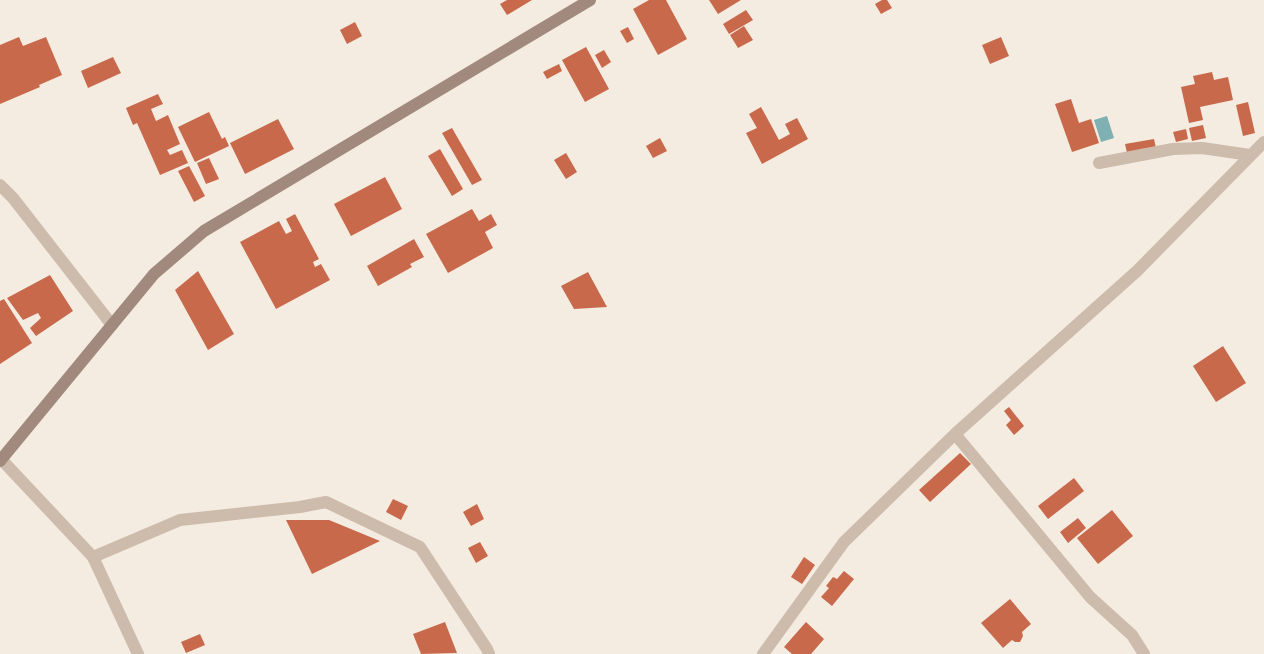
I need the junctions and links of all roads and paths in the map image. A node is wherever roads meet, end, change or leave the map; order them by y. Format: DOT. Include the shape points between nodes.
graph roads {
  1 [pos="590,0"];
  2 [pos="1264,142"];
  3 [pos="1250,155"];
  4 [pos="1099,163"];
  5 [pos="0,185"];
  6 [pos="112,325"];
  7 [pos="955,434"];
  8 [pos="1,460"];
  9 [pos="93,557"];
  10 [pos="138,654"];
  11 [pos="489,654"];
  12 [pos="763,654"];
  13 [pos="1144,654"];
  1 -- 6 [label="main road" via="204,231 154,274"];
  2 -- 3 [label="street"];
  3 -- 4 [label="street" via="1202,148"];
  3 -- 7 [label="street" via="1137,271"];
  5 -- 6 [label="street"];
  6 -- 8 [label="main road"];
  7 -- 12 [label="street" via="844,542"];
  7 -- 13 [label="street" via="1090,597 1132,635"];
  8 -- 9 [label="street"];
  9 -- 10 [label="street"];
  9 -- 11 [label="street" via="180,520 326,502 420,547"];
}
